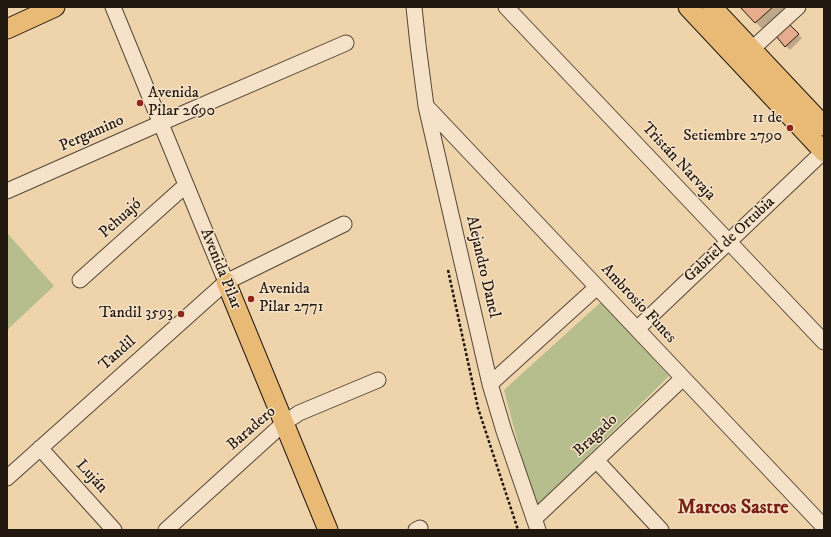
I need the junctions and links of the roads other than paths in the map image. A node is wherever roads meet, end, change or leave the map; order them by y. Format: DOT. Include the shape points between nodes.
graph roads {
  1 [pos="55,7"];
  2 [pos="113,7"];
  3 [pos="414,7"];
  4 [pos="506,7"];
  5 [pos="688,7"];
  6 [pos="712,7"];
  7 [pos="798,7"];
  8 [pos="7,29"];
  9 [pos="346,43"];
  10 [pos="752,49"];
  11 [pos="426,106"];
  12 [pos="161,123"];
  13 [pos="819,125"];
  14 [pos="824,151"];
  15 [pos="186,185"];
  16 [pos="7,191"];
  17 [pos="344,224"];
  18 [pos="728,241"];
  19 [pos="80,280"];
  20 [pos="226,282"];
  21 [pos="597,287"];
  22 [pos="636,329"];
  23 [pos="824,342"];
  24 [pos="684,378"];
  25 [pos="378,380"];
  26 [pos="490,384"];
  27 [pos="284,423"];
  28 [pos="40,448"];
  29 [pos="596,460"];
  30 [pos="7,478"];
  31 [pos="536,525"];
  32 [pos="824,527"];
  33 [pos="114,530"];
  34 [pos="166,530"];
  35 [pos="328,530"];
  36 [pos="660,530"];
  1 -- 8 [label="main road"];
  2 -- 12 [label="street, Avenida Pilar"];
  3 -- 11 [label="street, Alejandro Danel"];
  4 -- 18 [label="street, Tristán Narvaja"];
  5 -- 13 [label="main road"];
  6 -- 10 [label="main road"];
  7 -- 10 [label="street"];
  9 -- 12 [label="street, Pergamino"];
  10 -- 13 [label="main road"];
  11 -- 21 [label="street, Ambrosio Funes"];
  11 -- 26 [label="street, Alejandro Danel"];
  12 -- 15 [label="street, Avenida Pilar"];
  12 -- 16 [label="street, Pergamino"];
  13 -- 14 [label="main road"];
  14 -- 18 [label="street, Gabriel de Ortubia"];
  15 -- 19 [label="street, Pehuajó"];
  15 -- 20 [label="street, Avenida Pilar"];
  17 -- 20 [label="street, Tandil"];
  18 -- 22 [label="street, Gabriel de Ortubia"];
  18 -- 23 [label="street, Tristán Narvaja"];
  20 -- 27 [label="main road, Avenida Pilar"];
  20 -- 28 [label="street, Tandil"];
  21 -- 22 [label="street, Ambrosio Funes"];
  21 -- 26 [label="street"];
  22 -- 24 [label="street, Ambrosio Funes"];
  24 -- 29 [label="street, Bragado"];
  24 -- 32 [label="street, Ambrosio Funes"];
  25 -- 27 [label="street, Baradero" via="299,413"];
  26 -- 31 [label="street, Alejandro Danel"];
  27 -- 34 [label="street, Baradero"];
  27 -- 35 [label="main road, Avenida Pilar"];
  28 -- 30 [label="street, Tandil"];
  28 -- 33 [label="street, Luján"];
  29 -- 31 [label="street, Bragado"];
  29 -- 36 [label="street"];
}
